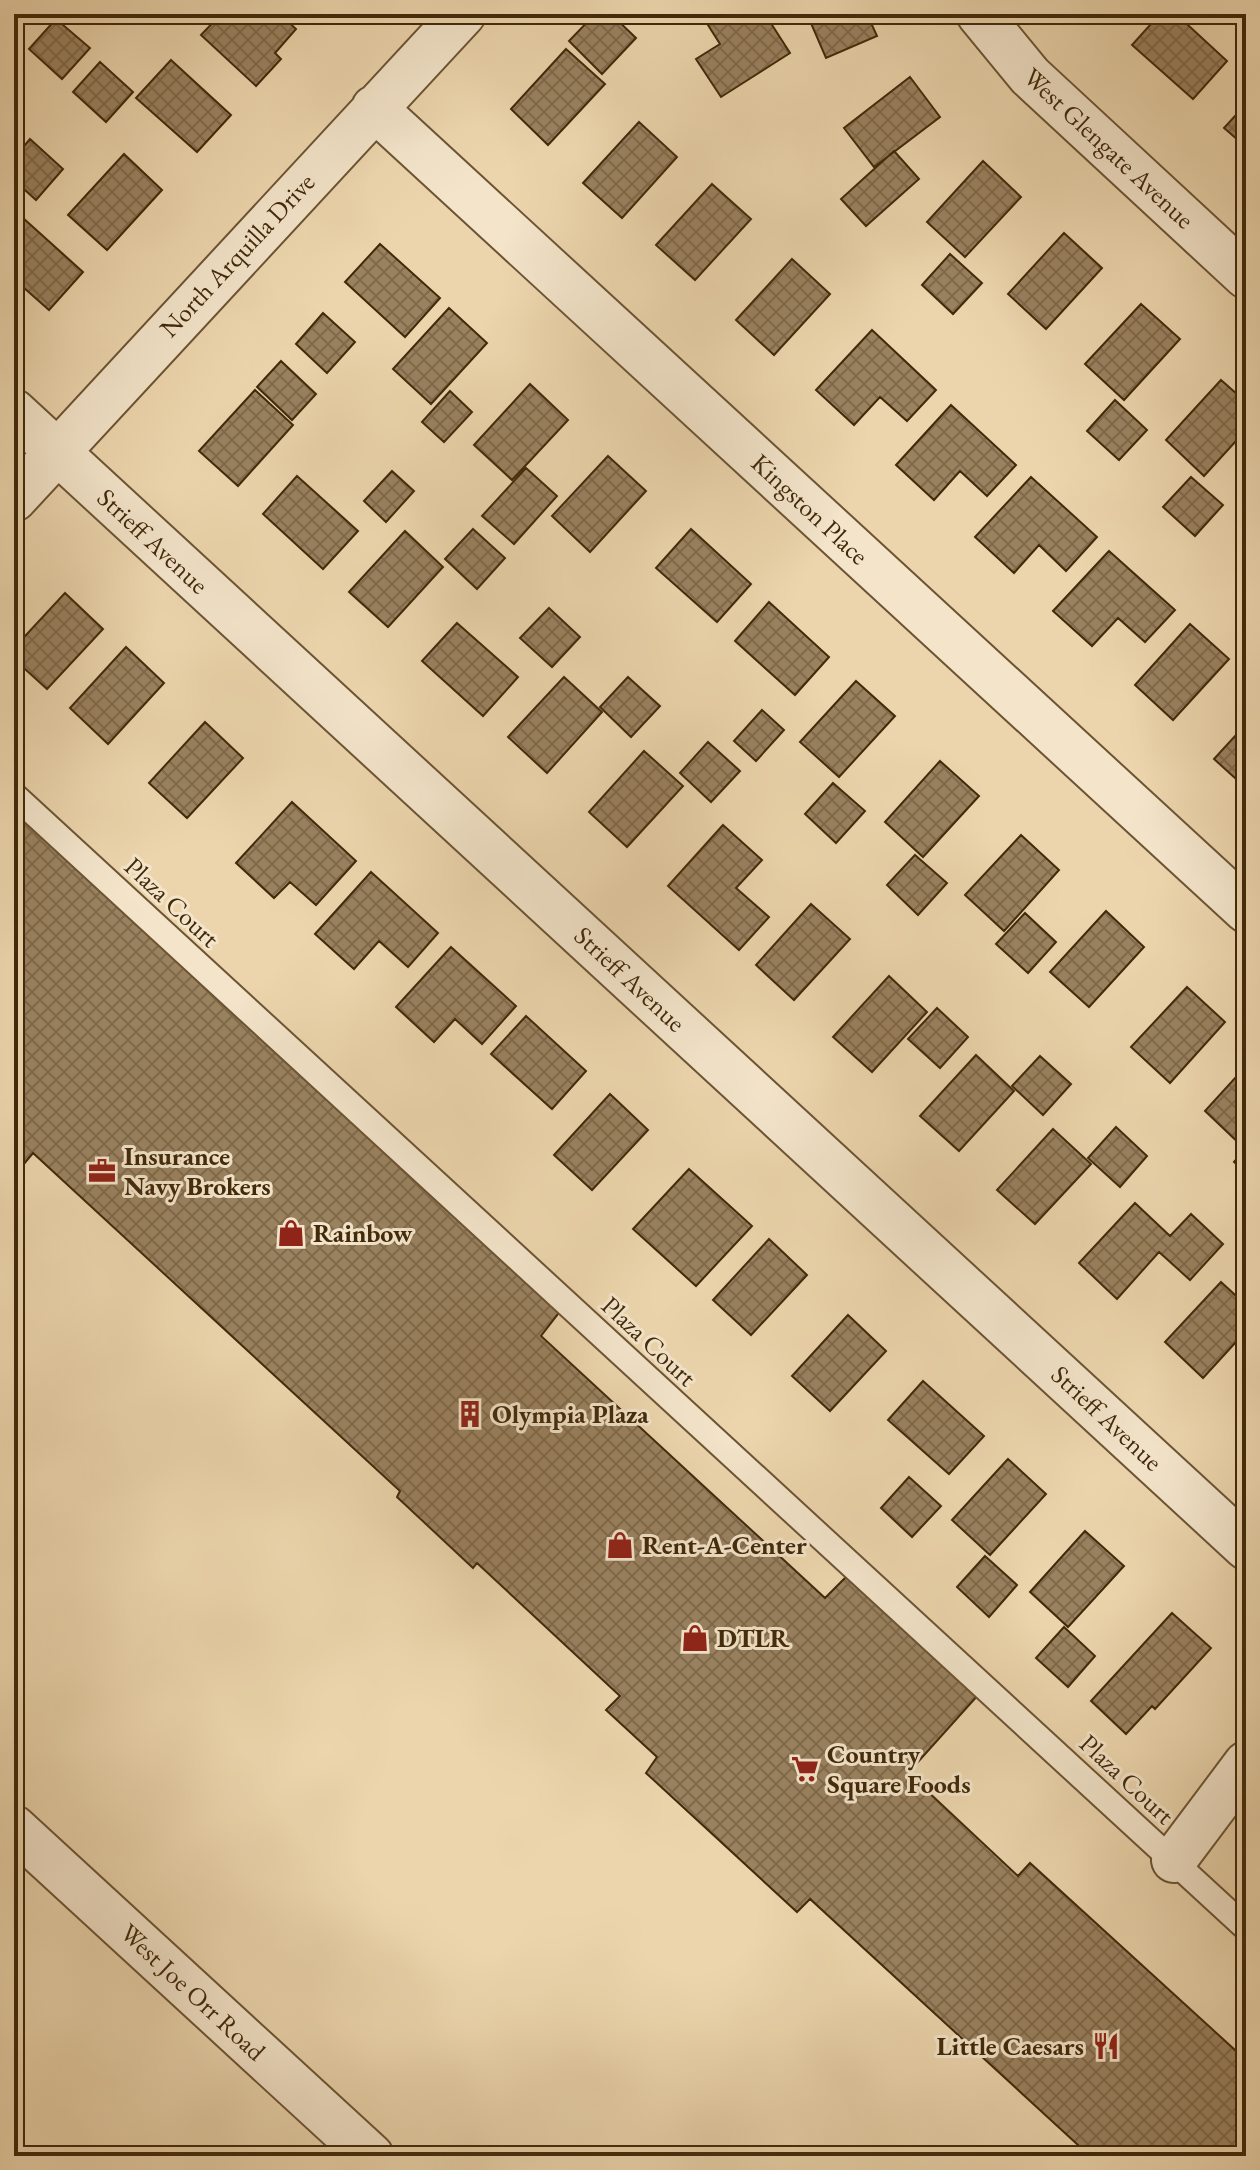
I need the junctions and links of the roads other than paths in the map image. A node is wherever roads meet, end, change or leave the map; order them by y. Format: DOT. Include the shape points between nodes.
graph roads {
  1 [pos="463,14"];
  2 [pos="979,14"];
  3 [pos="374,108"];
  4 [pos="1246,276"];
  5 [pos="14,412"];
  6 [pos="56,451"];
  7 [pos="14,499"];
  8 [pos="14,795"];
  9 [pos="1246,910"];
  10 [pos="1246,1547"];
  11 [pos="1246,1764"];
  12 [pos="14,1828"];
  13 [pos="1174,1860"];
  14 [pos="1246,1928"];
  15 [pos="371,2156"];
  1 -- 3 [label="street, North Arquilla Drive"];
  2 -- 4 [label="street, West Glengate Avenue" via="1030,76"];
  3 -- 6 [label="street, North Arquilla Drive"];
  3 -- 9 [label="street, Kingston Place"];
  5 -- 6 [label="street, Strieff Avenue"];
  6 -- 7 [label="street, North Arquilla Drive"];
  6 -- 10 [label="street, Strieff Avenue"];
  8 -- 13 [label="lane, Plaza Court"];
  11 -- 13 [label="street"];
  12 -- 15 [label="street, West Joe Orr Road"];
  13 -- 14 [label="lane, Plaza Court"];
}
